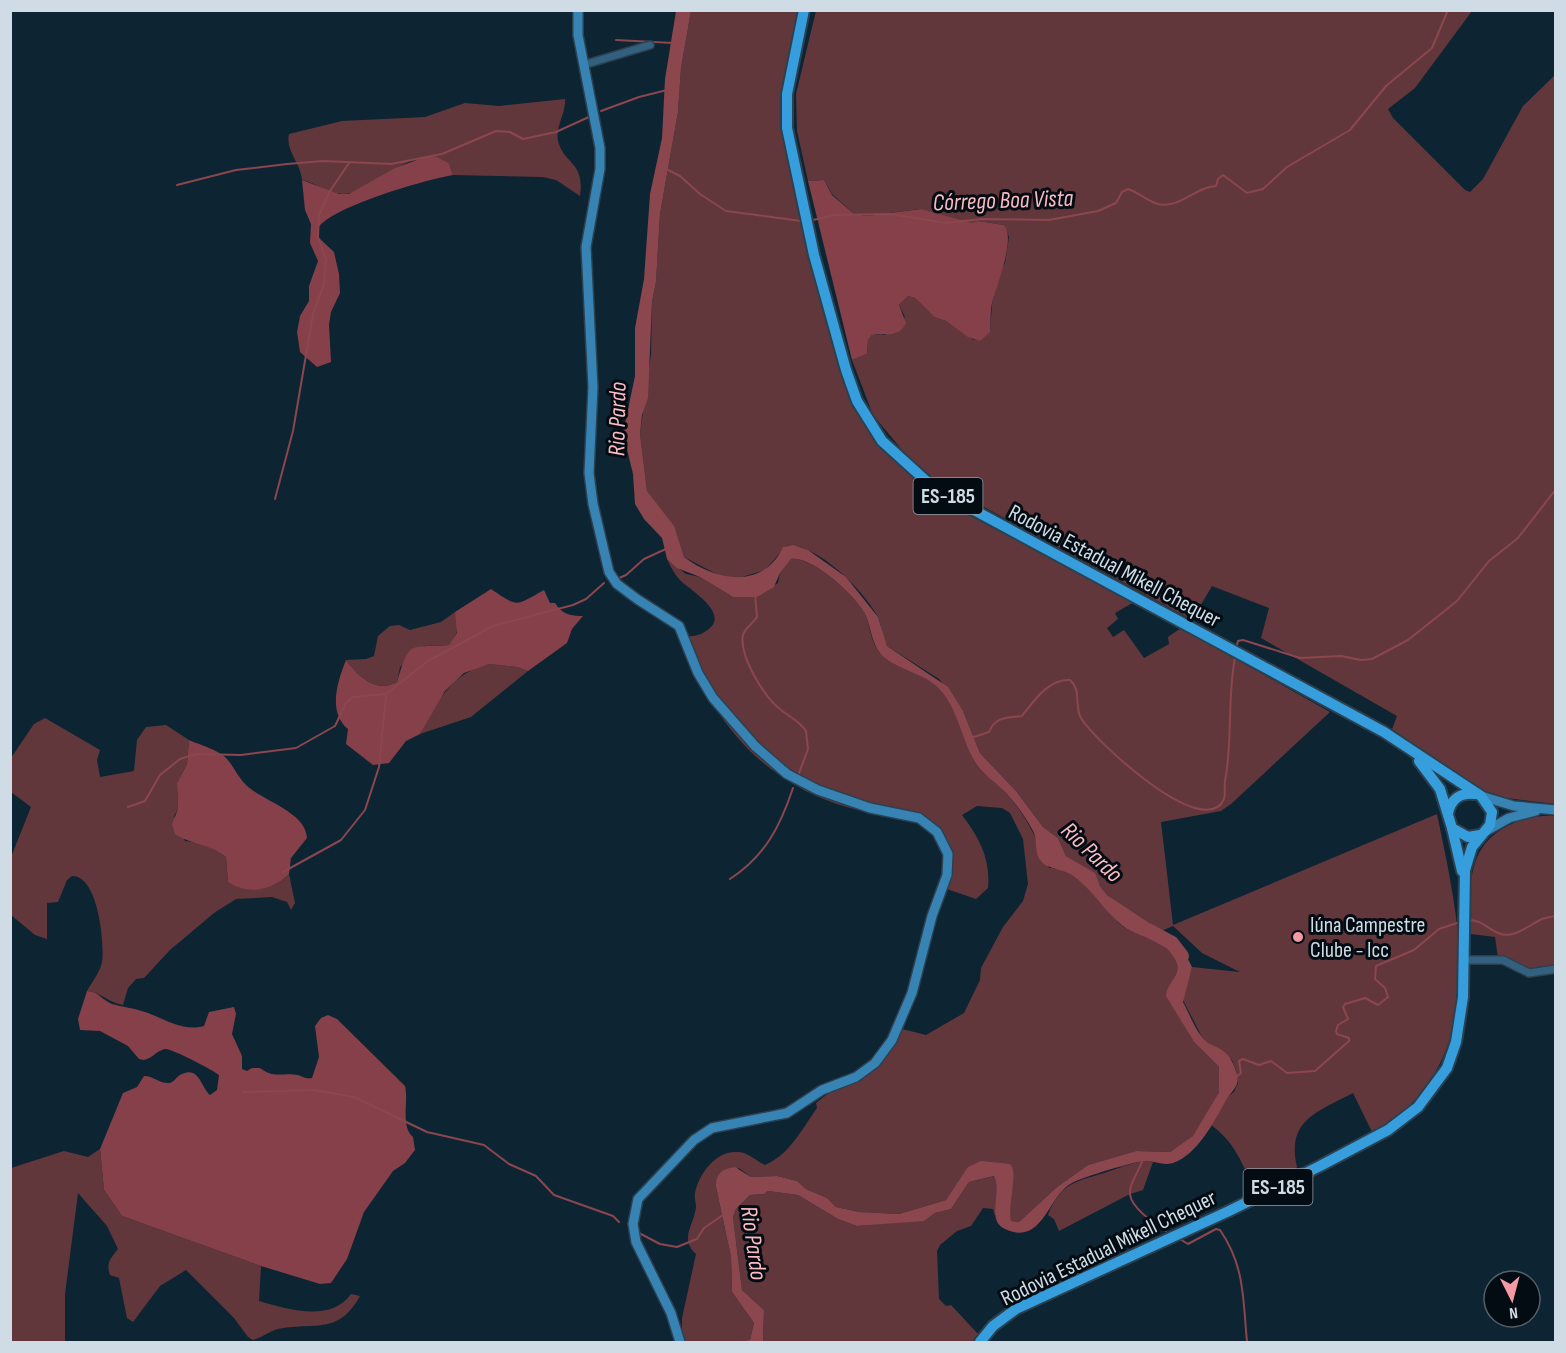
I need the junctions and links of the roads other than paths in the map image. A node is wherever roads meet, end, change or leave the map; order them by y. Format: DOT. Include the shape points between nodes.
graph roads {
  1 [pos="578,10"];
  2 [pos="804,10"];
  3 [pos="650,45"];
  4 [pos="583,64"];
  5 [pos="1415,756"];
  6 [pos="1478,795"];
  7 [pos="1551,810"];
  8 [pos="1448,815"];
  9 [pos="1452,828"];
  10 [pos="1483,833"];
  11 [pos="1463,880"];
  12 [pos="1464,960"];
  13 [pos="1556,969"];
  14 [pos="680,1342"];
  15 [pos="980,1342"];
  1 -- 4 [label="street"];
  2 -- 5 [label="main road, Rodovia Estadual Mikell Chequer / ES-185" via="787,94 789,146 846,370 857,401 882,441 921,478 951,498 1376,728"];
  3 -- 4 [label="street"];
  4 -- 14 [label="street" via="600,148 586,247 593,387 589,473 611,578 679,626 699,673 726,716 788,774 818,790 870,808 919,818 937,832 948,854 947,874 912,993 892,1040 875,1063 787,1113 712,1128 694,1140 638,1199 633,1224 636,1242 671,1313"];
  5 -- 6 [label="main road, ES-185"];
  5 -- 8 [label="main road, ES-185" via="1440,789"];
  6 -- 7 [label="street" via="1514,806"];
  6 -- 8 [label="main road" via="1459,796"];
  6 -- 10 [label="main road, ES-185" via="1492,812 1490,825"];
  7 -- 10 [label="street" via="1509,818"];
  8 -- 9 [label="main road, ES-185"];
  9 -- 10 [label="main road" via="1468,837"];
  9 -- 11 [label="main road, ES-185"];
  10 -- 11 [label="main road, ES-185" via="1468,857"];
  11 -- 12 [label="main road, Rodovia Estadual Mikell Chequer / ES-185"];
  12 -- 13 [label="street" via="1497,959 1529,973"];
  12 -- 15 [label="main road, Rodovia Estadual Mikell Chequer / ES-185" via="1460,1021 1447,1068 1406,1118 1229,1211 1016,1309 993,1326"];
}
